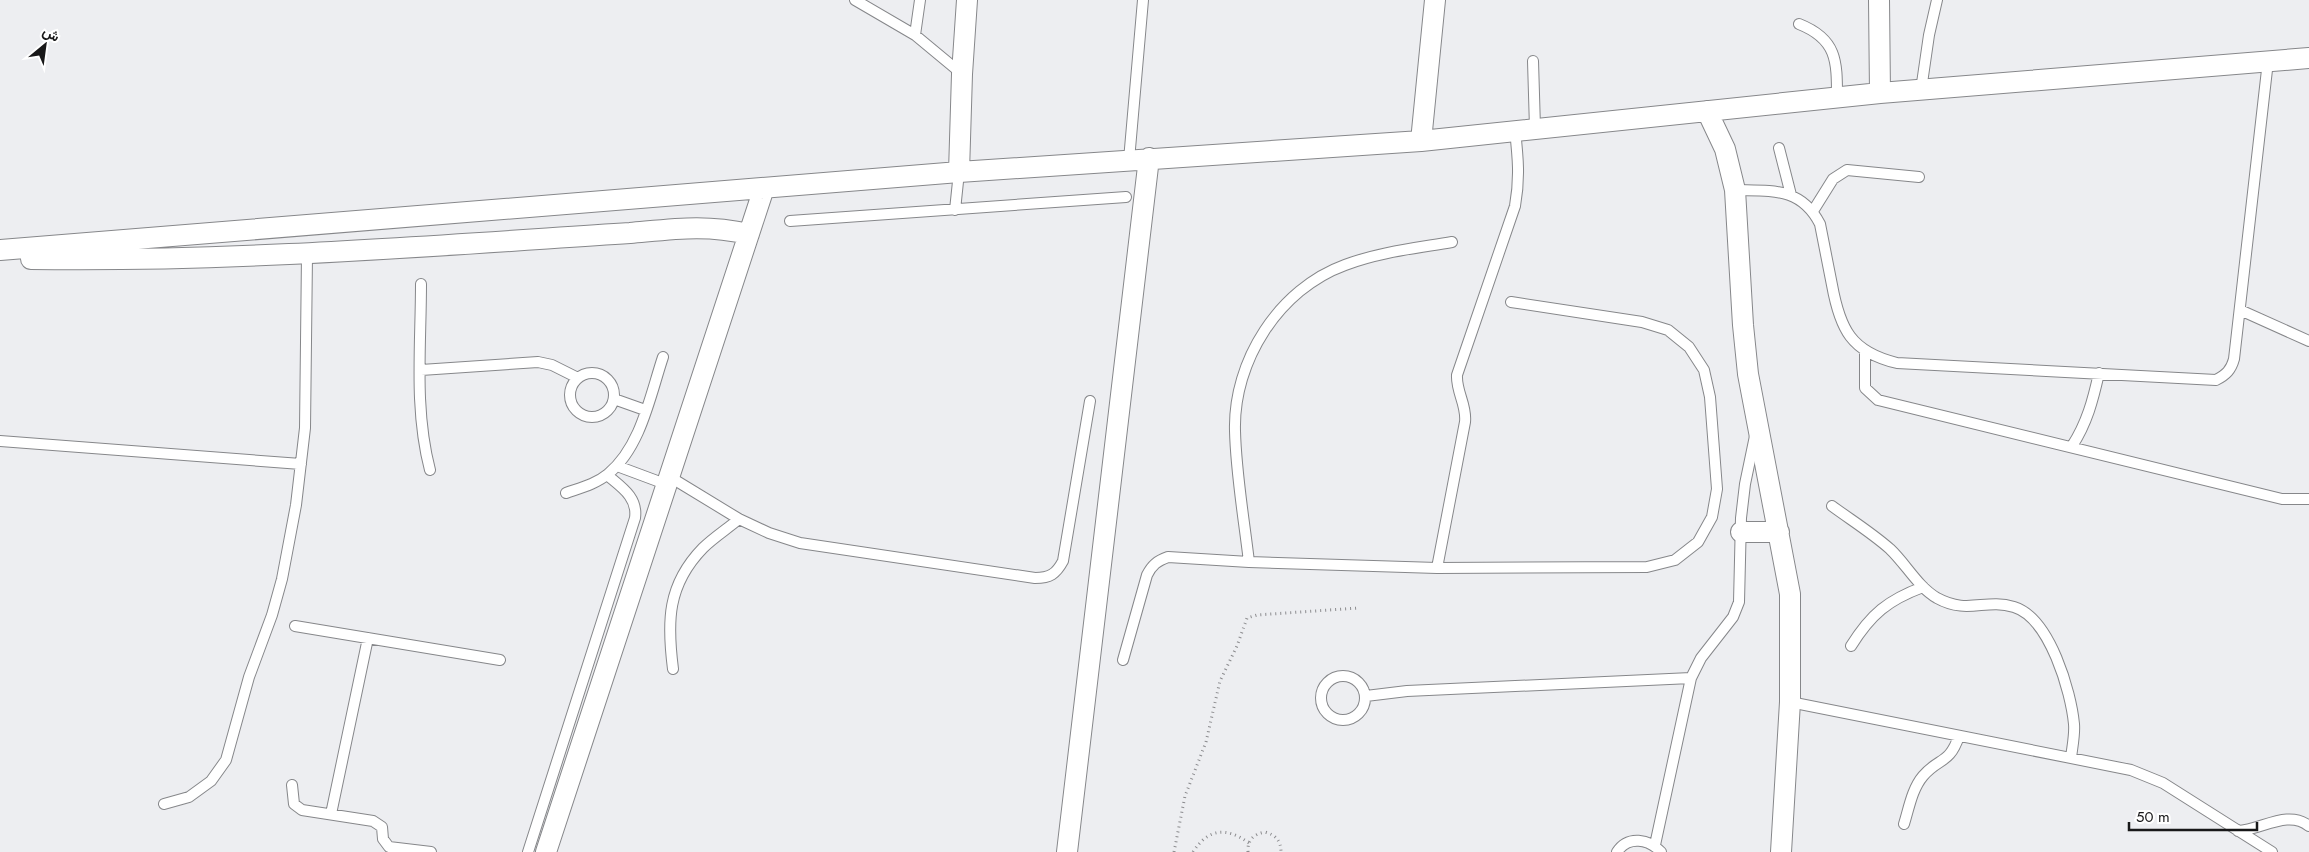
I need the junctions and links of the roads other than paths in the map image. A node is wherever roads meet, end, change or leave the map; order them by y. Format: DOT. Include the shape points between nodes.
graph roads {
  1 [pos="855,0"];
  2 [pos="920,0"];
  3 [pos="967,0"];
  4 [pos="1143,0"];
  5 [pos="1435,0"];
  6 [pos="1879,0"];
  7 [pos="1937,0"];
  8 [pos="1799,24"];
  9 [pos="915,35"];
  10 [pos="2309,58"];
  11 [pos="1533,61"];
  12 [pos="2268,61"];
  13 [pos="962,74"];
  14 [pos="1921,90"];
  15 [pos="1880,93"];
  16 [pos="1837,97"];
  17 [pos="1707,111"];
  18 [pos="1535,128"];
  19 [pos="1514,130"];
  20 [pos="1421,141"];
  21 [pos="1779,148"];
  22 [pos="1139,159"];
  23 [pos="959,172"];
  24 [pos="1919,177"];
  25 [pos="764,188"];
  26 [pos="1735,190"];
  27 [pos="1790,194"];
  28 [pos="1126,197"];
  29 [pos="955,210"];
  30 [pos="1814,212"];
  31 [pos="790,221"];
  32 [pos="749,234"];
  33 [pos="1452,242"];
  34 [pos="0,250"];
  35 [pos="307,255"];
  36 [pos="0,258"];
  37 [pos="421,284"];
  38 [pos="1511,302"];
  39 [pos="2240,310"];
  40 [pos="2309,341"];
  41 [pos="1865,352"];
  42 [pos="663,358"];
  43 [pos="421,370"];
  44 [pos="2098,373"];
  45 [pos="578,378"];
  46 [pos="614,399"];
  47 [pos="1090,400"];
  48 [pos="645,410"];
  49 [pos="1758,423"];
  50 [pos="0,441"];
  51 [pos="2072,446"];
  52 [pos="301,464"];
  53 [pos="617,466"];
  54 [pos="430,470"];
  55 [pos="608,475"];
  56 [pos="669,481"];
  57 [pos="566,493"];
  58 [pos="2309,499"];
  59 [pos="1832,506"];
  60 [pos="738,519"];
  61 [pos="1741,532"];
  62 [pos="1778,532"];
  63 [pos="1248,562"];
  64 [pos="1437,568"];
  65 [pos="1923,587"];
  66 [pos="295,626"];
  67 [pos="368,638"];
  68 [pos="1851,646"];
  69 [pos="500,660"];
  70 [pos="1123,660"];
  71 [pos="673,669"];
  72 [pos="1691,678"];
  73 [pos="1366,696"];
  74 [pos="1790,702"];
  75 [pos="1959,736"];
  76 [pos="2071,758"];
  77 [pos="292,785"];
  78 [pos="164,804"];
  79 [pos="331,814"];
  80 [pos="1904,824"];
  81 [pos="2309,826"];
  82 [pos="2238,831"];
  83 [pos="1658,849"];
  84 [pos="431,852"];
  85 [pos="528,852"];
  86 [pos="546,852"];
  87 [pos="1067,852"];
  88 [pos="1617,852"];
  89 [pos="1781,852"];
  90 [pos="2272,852"];
  1 -- 9 [label="lane"];
  2 -- 9 [label="lane"];
  3 -- 13 [label="street"];
  4 -- 22 [label="lane"];
  5 -- 20 [label="street"];
  6 -- 15 [label="street"];
  7 -- 14 [label="lane" via="1928,35"];
  8 -- 16 [label="lane" via="1813,29 1832,49 1837,66"];
  9 -- 13 [label="lane"];
  10 -- 12 [label="street"];
  11 -- 18 [label="lane"];
  12 -- 14 [label="street"];
  12 -- 39 [label="lane"];
  13 -- 23 [label="street"];
  14 -- 15 [label="street"];
  15 -- 16 [label="street"];
  16 -- 17 [label="street"];
  17 -- 18 [label="street"];
  17 -- 26 [label="street" via="1725,149"];
  18 -- 19 [label="street"];
  19 -- 20 [label="street"];
  19 -- 64 [label="lane" via="1519,184 1515,206 1457,375 1456,386 1464,406 1465,422"];
  20 -- 22 [label="street"];
  21 -- 27 [label="lane"];
  22 -- 23 [label="street"];
  22 -- 87 [label="street"];
  23 -- 25 [label="street"];
  23 -- 29 [label="lane"];
  24 -- 30 [label="lane" via="1847,170 1833,179"];
  25 -- 32 [label="street"];
  25 -- 34 [label="street"];
  26 -- 27 [label="lane"];
  26 -- 49 [label="street" via="1742,325"];
  27 -- 30 [label="lane"];
  28 -- 29 [label="lane"];
  29 -- 31 [label="lane"];
  30 -- 41 [label="lane" via="1820,224 1837,312 1843,328"];
  32 -- 35 [label="street" via="705,227 682,228"];
  32 -- 56 [label="street"];
  33 -- 63 [label="lane" via="1386,253 1344,265 1306,287 1274,317 1251,354 1236,404 1235,430"];
  35 -- 36 [label="street" via="117,260"];
  35 -- 52 [label="lane" via="305,428"];
  37 -- 43 [label="lane"];
  38 -- 64 [label="lane" via="1642,322 1668,330 1690,347 1704,370 1710,397 1717,489 1712,518 1698,542 1675,560 1647,567"];
  39 -- 40 [label="lane"];
  39 -- 44 [label="lane" via="2231,369 2216,380"];
  41 -- 44 [label="lane" via="1897,363"];
  41 -- 51 [label="lane" via="1866,388 1878,400"];
  42 -- 48 [label="lane"];
  43 -- 45 [label="lane" via="538,362"];
  43 -- 54 [label="lane" via="420,417"];
  44 -- 51 [label="lane" via="2088,418"];
  45 -- 46 [label="lane" via="592,373 606,378 614,391"];
  45 -- 46 [label="lane" via="570,392 571,400 573,407 585,416 600,416 607,412"];
  46 -- 48 [label="lane"];
  47 -- 60 [label="lane" via="1063,561 1057,572 1047,578 800,542"];
  48 -- 53 [label="lane" via="630,447"];
  49 -- 61 [label="lane" via="1745,484"];
  49 -- 62 [label="street"];
  50 -- 52 [label="lane"];
  51 -- 58 [label="lane" via="2282,499"];
  52 -- 78 [label="lane" via="282,579 249,677 226,760 211,782 189,797"];
  53 -- 55 [label="lane"];
  53 -- 56 [label="lane"];
  55 -- 57 [label="lane"];
  55 -- 85 [label="lane" via="634,501 635,518"];
  56 -- 60 [label="lane"];
  56 -- 86 [label="street"];
  59 -- 65 [label="lane" via="1889,548"];
  60 -- 71 [label="lane" via="703,548 686,569 674,594 669,621"];
  61 -- 62 [label="street"];
  61 -- 72 [label="lane" via="1739,602 1729,623 1701,658"];
  62 -- 74 [label="street" via="1790,594"];
  63 -- 64 [label="lane"];
  63 -- 70 [label="lane" via="1168,557 1151,566"];
  65 -- 68 [label="lane" via="1901,595 1881,609"];
  65 -- 76 [label="lane" via="1949,604 1966,607 2000,604 2031,617 2054,653 2064,677 2074,726"];
  66 -- 67 [label="lane"];
  67 -- 69 [label="lane"];
  67 -- 79 [label="lane"];
  72 -- 73 [label="lane" via="1407,691"];
  72 -- 83 [label="lane"];
  73 -- 73 [label="lane" via="1363,686 1346,675 1328,681 1322,689 1321,699 1330,716 1340,720 1358,714"];
  74 -- 75 [label="lane"];
  74 -- 89 [label="street"];
  75 -- 76 [label="lane"];
  75 -- 80 [label="lane" via="1946,759 1924,774 1916,785"];
  76 -- 82 [label="lane" via="2148,775"];
  77 -- 79 [label="lane" via="297,808"];
  79 -- 84 [label="lane" via="367,819 378,824 389,847"];
  81 -- 82 [label="lane" via="2304,822 2282,820"];
  82 -- 90 [label="lane"];
  83 -- 88 [label="lane" via="1643,840 1630,842"];
}
